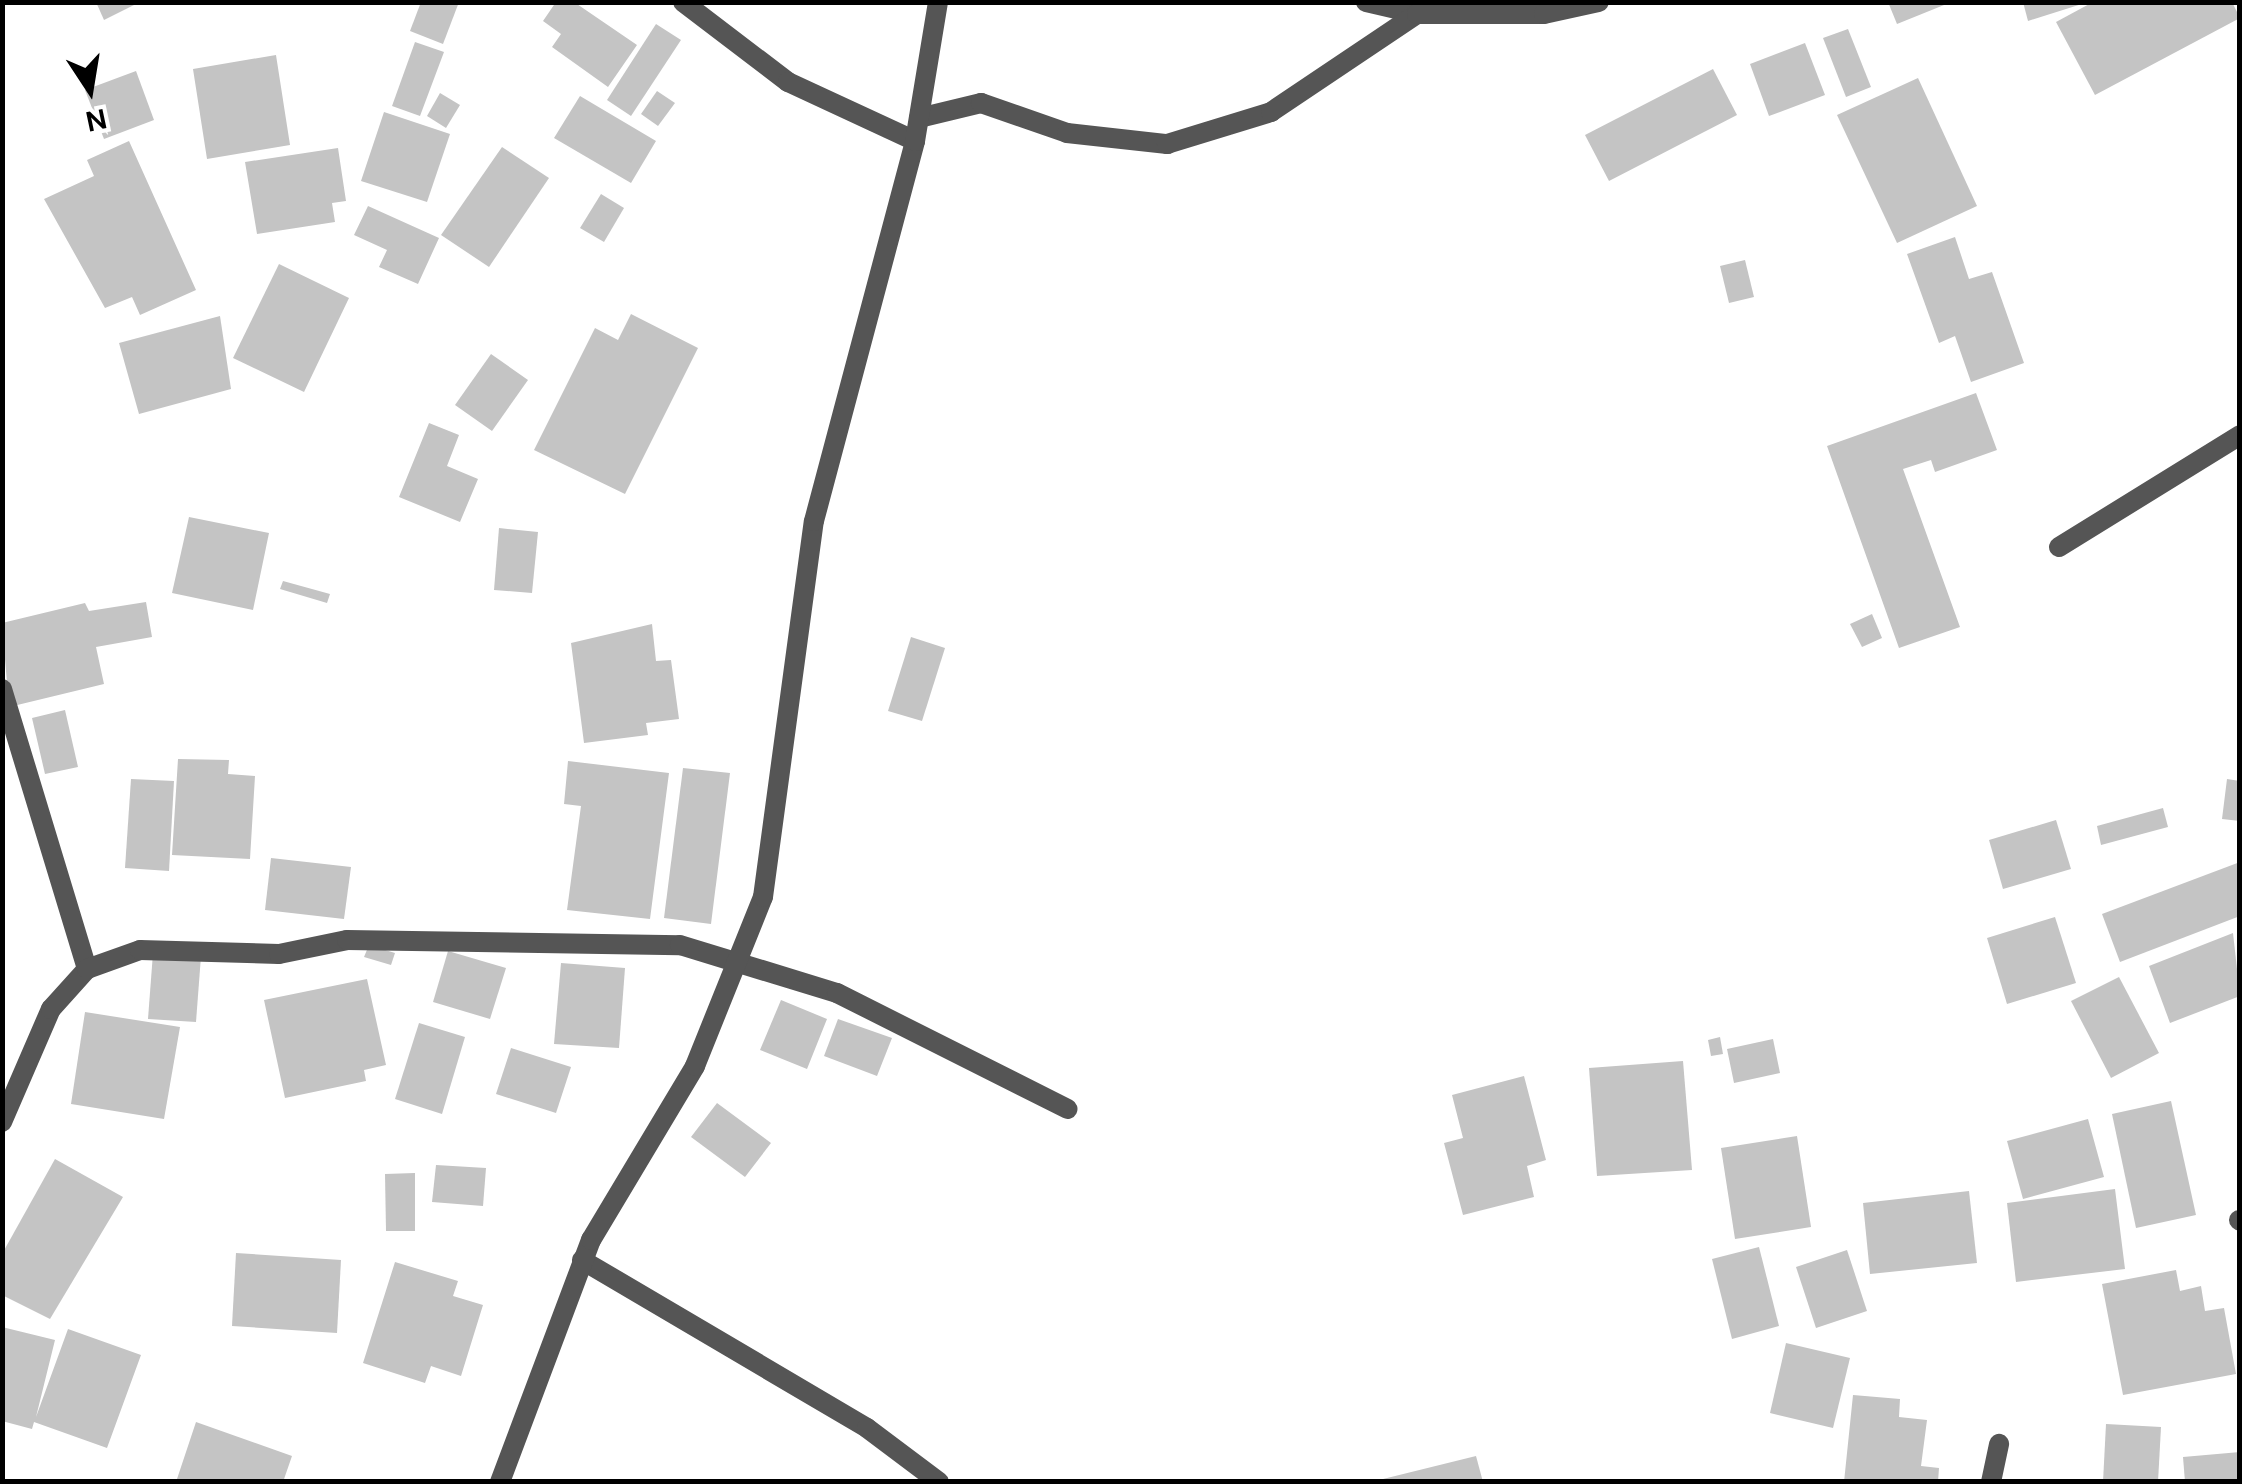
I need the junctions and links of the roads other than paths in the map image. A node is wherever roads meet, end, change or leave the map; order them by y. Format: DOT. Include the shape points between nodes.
graph roads {
  1 [pos="682,2"];
  2 [pos="938,2"];
  3 [pos="1366,2"];
  4 [pos="1599,2"];
  5 [pos="1416,14"];
  6 [pos="920,118"];
  7 [pos="915,141"];
  8 [pos="2240,435"];
  9 [pos="2059,547"];
  10 [pos="2,689"];
  11 [pos="739,960"];
  12 [pos="87,969"];
  13 [pos="1068,1109"];
  14 [pos="2,1122"];
  15 [pos="582,1260"];
  16 [pos="1998,1444"];
  17 [pos="500,1482"];
  18 [pos="940,1482"];
  19 [pos="1991,1482"];
  1 -- 7 [label="street" via="788,82"];
  2 -- 6 [label="street"];
  3 -- 5 [label="street"];
  4 -- 5 [label="street" via="1544,14"];
  5 -- 6 [label="street" via="1271,112 1167,144 1067,133 981,104"];
  6 -- 7 [label="street"];
  7 -- 11 [label="street" via="814,521 764,897"];
  8 -- 9 [label="street"];
  10 -- 12 [label="street"];
  11 -- 12 [label="street" via="641,943 347,940 279,954 140,950"];
  11 -- 13 [label="street" via="837,992"];
  11 -- 15 [label="street" via="695,1066"];
  12 -- 14 [label="street" via="51,1009"];
  15 -- 17 [label="street"];
  15 -- 18 [label="street" via="867,1428"];
  16 -- 19 [label="street"];
}
